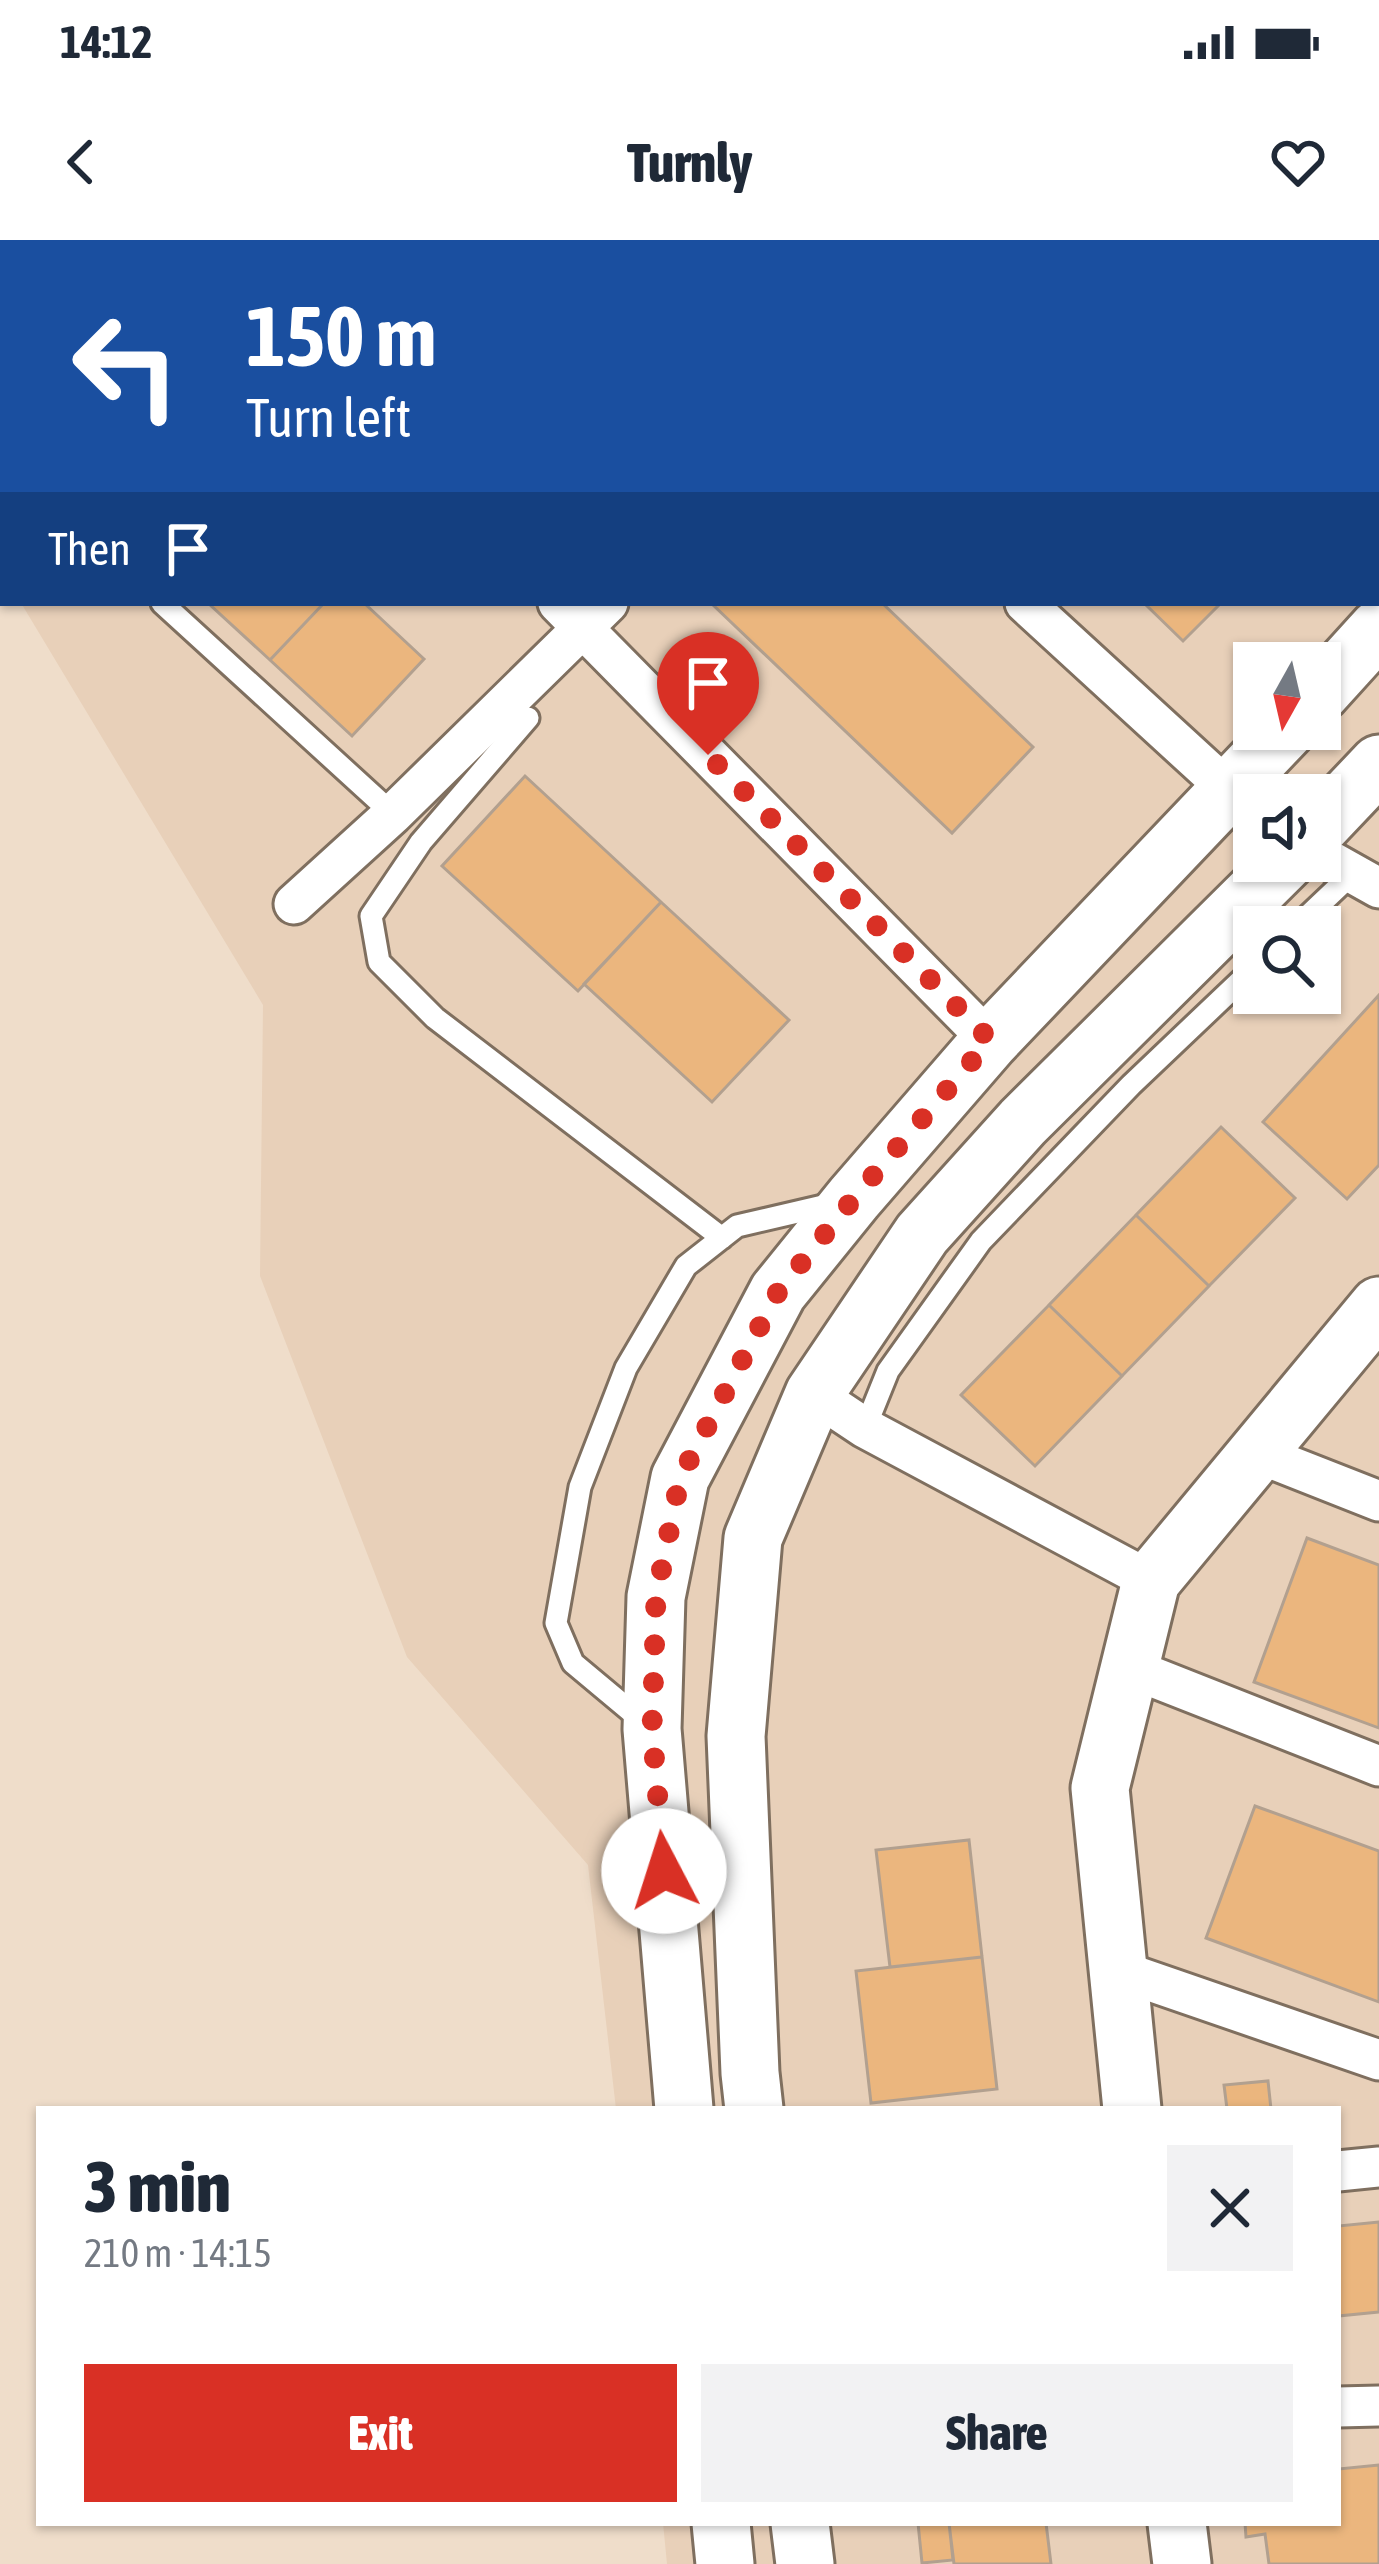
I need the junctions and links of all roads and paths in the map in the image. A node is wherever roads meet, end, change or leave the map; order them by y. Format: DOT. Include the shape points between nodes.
graph roads {
  1 [pos="165,606"];
  2 [pos="1027,606"];
  3 [pos="583,611"];
  4 [pos="1379,628"];
  5 [pos="1341,670"];
  6 [pos="528,718"];
  7 [pos="1379,764"];
  8 [pos="1233,792"];
  9 [pos="1341,804"];
  10 [pos="1233,809"];
  11 [pos="393,814"];
  12 [pos="1351,872"];
  13 [pos="1265,882"];
  14 [pos="293,904"];
  15 [pos="1317,906"];
  16 [pos="1233,988"];
  17 [pos="990,1040"];
  18 [pos="854,1198"];
  19 [pos="722,1238"];
  20 [pos="1379,1306"];
  21 [pos="814,1394"];
  22 [pos="865,1427"];
  23 [pos="1257,1453"];
  24 [pos="1379,1501"];
  25 [pos="1150,1581"];
  26 [pos="1130,1668"];
  27 [pos="652,1729"];
  28 [pos="1379,1766"];
  29 [pos="1118,1970"];
  30 [pos="1379,2060"];
  31 [pos="684,2106"];
  32 [pos="754,2106"];
  33 [pos="1132,2106"];
  34 [pos="1379,2167"];
  35 [pos="1341,2171"];
  36 [pos="1379,2406"];
  37 [pos="1341,2407"];
  38 [pos="721,2526"];
  39 [pos="800,2526"];
  40 [pos="1177,2526"];
  41 [pos="725,2564"];
  42 [pos="805,2564"];
  43 [pos="1181,2564"];
  1 -- 11 [label="lane"];
  2 -- 8 [label="street"];
  3 -- 11 [label="street"];
  3 -- 17 [label="street"];
  4 -- 5 [label="street"];
  6 -- 19 [label="lane" via="421,842 370,916 379,962 435,1018"];
  7 -- 9 [label="street"];
  10 -- 17 [label="street"];
  11 -- 14 [label="street"];
  12 -- 15 [label="lane"];
  13 -- 21 [label="street" via="922,1234"];
  16 -- 22 [label="lane" via="981,1241 888,1371"];
  17 -- 18 [label="street"];
  18 -- 19 [label="lane" via="736,1226"];
  18 -- 27 [label="street" via="778,1292 680,1478 656,1597"];
  19 -- 27 [label="lane" via="686,1266 626,1368 580,1487 556,1623 573,1663"];
  20 -- 23 [label="street"];
  21 -- 22 [label="street"];
  21 -- 32 [label="street" via="753,1538 736,1736"];
  22 -- 25 [label="street"];
  23 -- 24 [label="street"];
  23 -- 25 [label="street"];
  25 -- 26 [label="street"];
  26 -- 28 [label="street"];
  26 -- 29 [label="street" via="1100,1788"];
  27 -- 31 [label="street"];
  29 -- 30 [label="street"];
  29 -- 33 [label="street"];
  34 -- 35 [label="street"];
  36 -- 37 [label="street"];
  38 -- 41 [label="street"];
  39 -- 42 [label="street"];
  40 -- 43 [label="street"];
}
